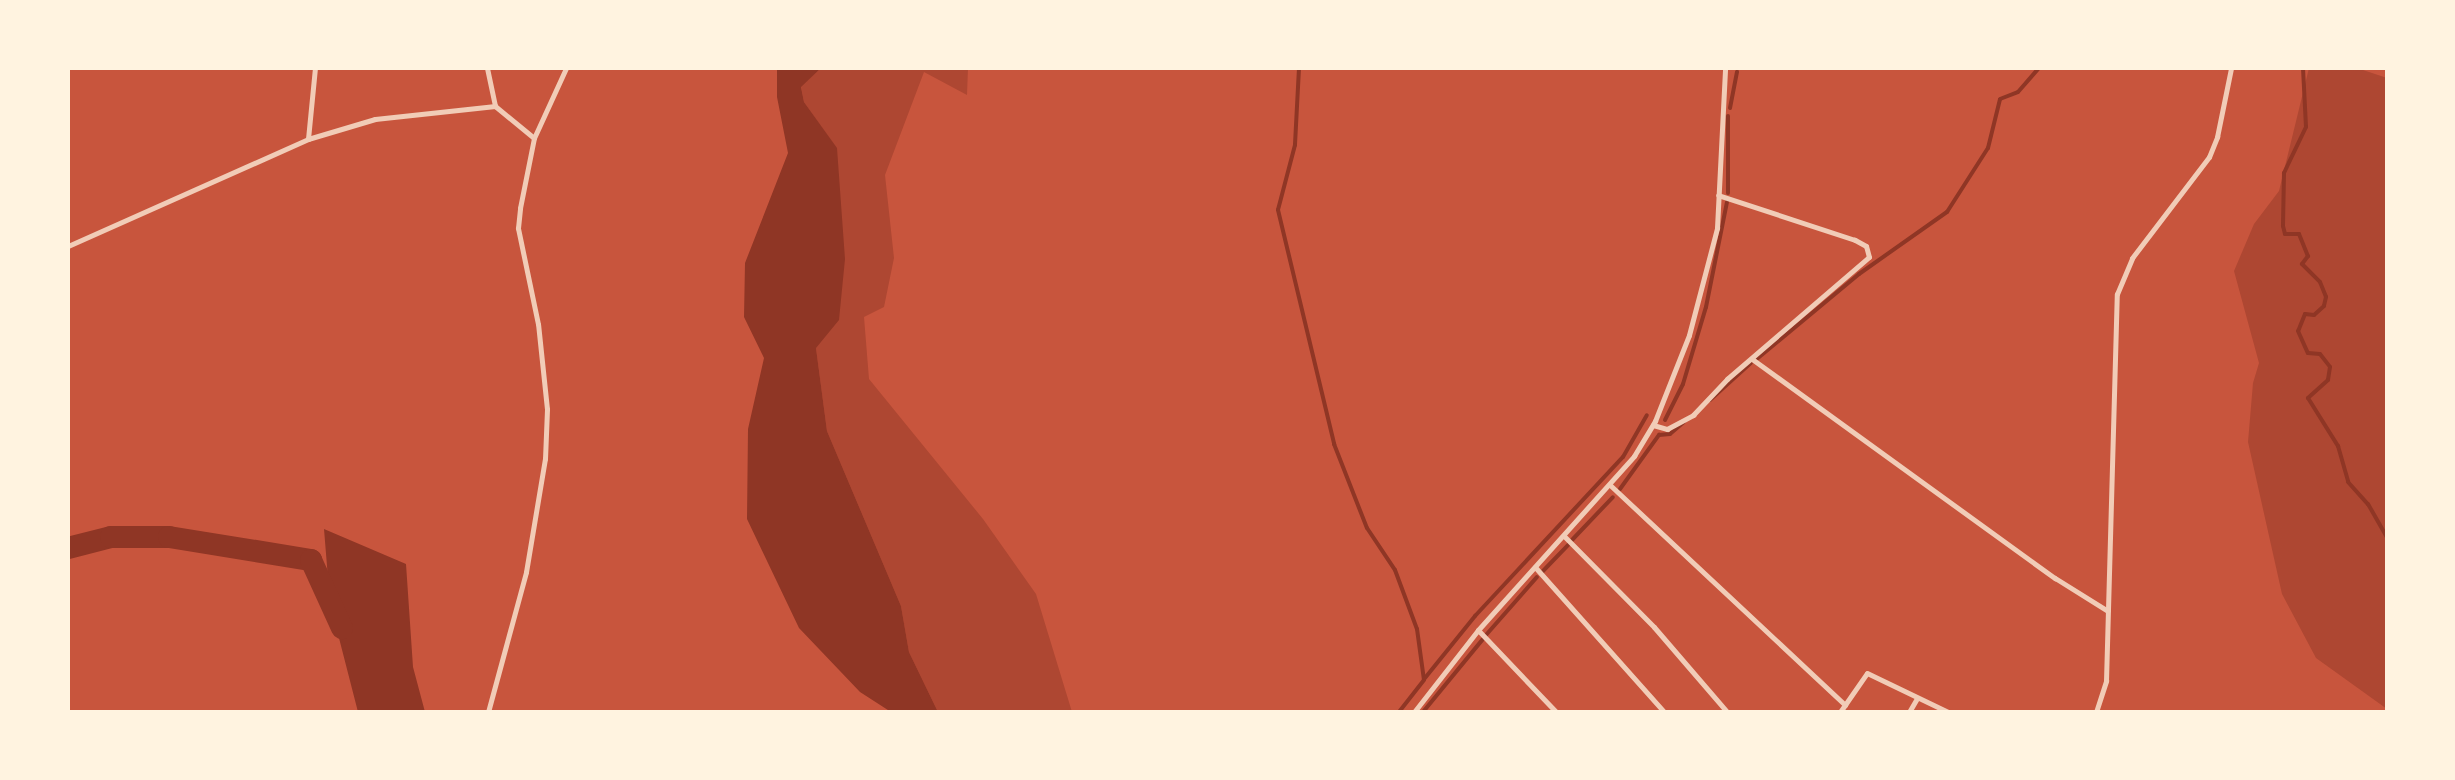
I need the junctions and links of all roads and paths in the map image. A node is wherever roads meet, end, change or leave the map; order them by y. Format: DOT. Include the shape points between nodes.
graph roads {
  1 [pos="315,68"];
  2 [pos="487,68"];
  3 [pos="566,68"];
  4 [pos="1725,68"];
  5 [pos="2230,68"];
  6 [pos="495,106"];
  7 [pos="308,138"];
  8 [pos="534,138"];
  9 [pos="1718,194"];
  10 [pos="68,246"];
  11 [pos="1752,359"];
  12 [pos="1653,424"];
  13 [pos="1610,485"];
  14 [pos="1564,536"];
  15 [pos="1535,567"];
  16 [pos="2108,612"];
  17 [pos="1478,630"];
  18 [pos="1917,698"];
  19 [pos="1845,704"];
  20 [pos="488,712"];
  21 [pos="1414,712"];
  22 [pos="1556,712"];
  23 [pos="1664,712"];
  24 [pos="1727,712"];
  25 [pos="1840,712"];
  26 [pos="1910,712"];
  27 [pos="1948,712"];
  28 [pos="2096,712"];
  1 -- 7 [label="street"];
  2 -- 6 [label="street"];
  3 -- 8 [label="street"];
  4 -- 9 [label="street"];
  5 -- 16 [label="street" via="2209,157 2132,258 2117,294"];
  6 -- 7 [label="street" via="375,119"];
  6 -- 8 [label="street"];
  7 -- 10 [label="street"];
  8 -- 20 [label="street" via="518,228 538,324 545,459 526,572"];
  9 -- 11 [label="street" via="1869,250 1869,257"];
  9 -- 12 [label="street" via="1718,228 1689,335"];
  11 -- 12 [label="street" via="1693,415 1667,429"];
  11 -- 16 [label="street"];
  12 -- 13 [label="street"];
  13 -- 14 [label="street"];
  13 -- 19 [label="street"];
  14 -- 15 [label="street"];
  14 -- 24 [label="street"];
  15 -- 17 [label="street"];
  15 -- 23 [label="street"];
  16 -- 28 [label="street" via="2106,681"];
  17 -- 21 [label="street"];
  17 -- 22 [label="street"];
  18 -- 19 [label="street" via="1868,672"];
  18 -- 26 [label="street"];
  18 -- 27 [label="street"];
  19 -- 25 [label="street"];
}
